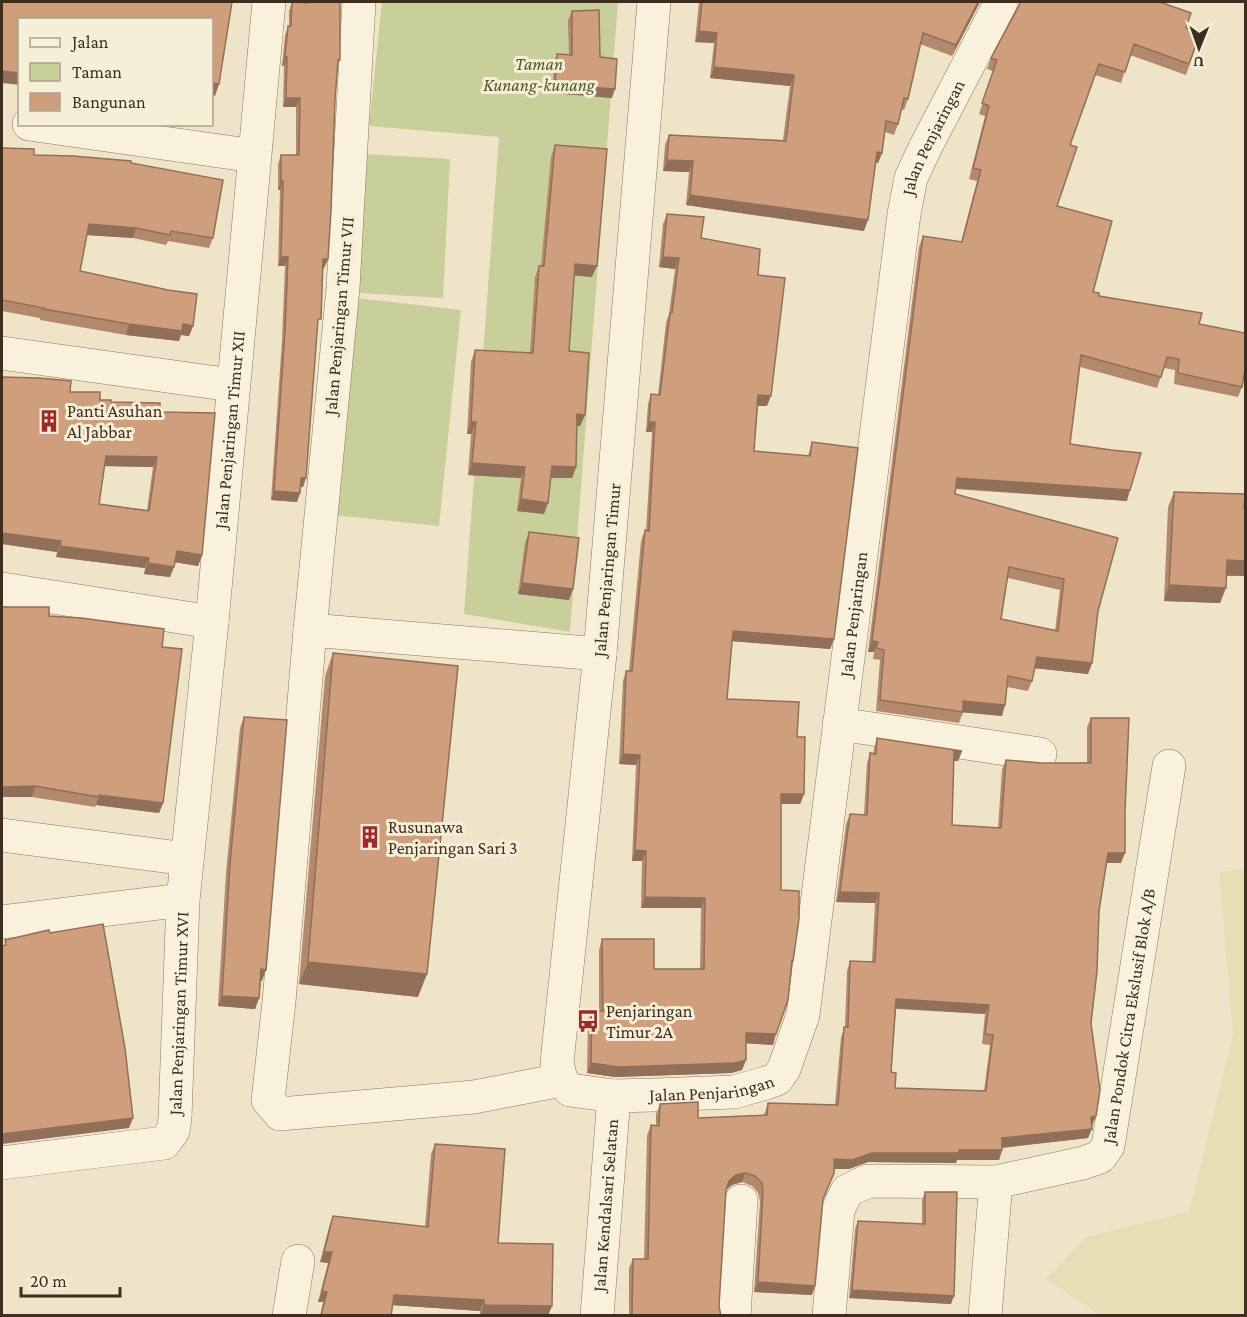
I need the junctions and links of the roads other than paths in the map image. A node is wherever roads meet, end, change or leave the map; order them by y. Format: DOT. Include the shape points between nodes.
graph roads {
  1 [pos="269,2"];
  2 [pos="359,2"];
  3 [pos="654,2"];
  4 [pos="1001,2"];
  5 [pos="2,121"];
  6 [pos="18,123"];
  7 [pos="43,126"];
  8 [pos="254,156"];
  9 [pos="2,353"];
  10 [pos="232,385"];
  11 [pos="2,588"];
  12 [pos="212,622"];
  13 [pos="310,630"];
  14 [pos="600,654"];
  15 [pos="839,724"];
  16 [pos="1040,754"];
  17 [pos="1169,766"];
  18 [pos="2,836"];
  19 [pos="187,859"];
  20 [pos="183,900"];
  21 [pos="2,922"];
  22 [pos="561,1080"];
  23 [pos="614,1096"];
  24 [pos="2,1163"];
  25 [pos="996,1182"];
  26 [pos="741,1201"];
  27 [pos="298,1261"];
  28 [pos="289,1316"];
  29 [pos="597,1316"];
  30 [pos="734,1316"];
  31 [pos="829,1316"];
  32 [pos="985,1316"];
  1 -- 8 [label="street, Jalan Penjaringan Timur XII"];
  2 -- 13 [label="street, Jalan Penjaringan Timur VII" via="343,288"];
  3 -- 14 [label="street, Jalan Penjaringan Timur"];
  4 -- 15 [label="street, Jalan Penjaringan" via="911,178"];
  5 -- 6 [label="street"];
  7 -- 8 [label="street"];
  8 -- 10 [label="street, Jalan Penjaringan Timur XII"];
  9 -- 10 [label="street"];
  10 -- 12 [label="street, Jalan Penjaringan Timur XII"];
  11 -- 12 [label="street"];
  12 -- 19 [label="street, Jalan Penjaringan Timur XII"];
  13 -- 14 [label="street"];
  13 -- 22 [label="street, Jalan Penjaringan Timur VII" via="268,1101 280,1114 474,1098"];
  14 -- 22 [label="street, Jalan Penjaringan Timur" via="557,1062"];
  15 -- 16 [label="street"];
  15 -- 23 [label="street, Jalan Penjaringan" via="803,1015 784,1069 777,1079 734,1092"];
  17 -- 25 [label="street, Jalan Pondok Citra Ekslusif Blok A/B" via="1108,1146 1100,1157 1083,1163"];
  18 -- 19 [label="street"];
  19 -- 20 [label="street, Jalan Penjaringan Timur XVI"];
  20 -- 21 [label="street, Jalan Penjaringan Timur XVI"];
  20 -- 24 [label="street, Jalan Penjaringan Timur XVI" via="173,1131 164,1143"];
  22 -- 23 [label="street" via="570,1090"];
  23 -- 29 [label="street, Jalan Kendalsari Selatan"];
  25 -- 31 [label="street, Jalan Pondok Citra Ekslusif Blok A/B" via="868,1181 847,1191 838,1210"];
  25 -- 32 [label="street"];
  26 -- 30 [label="street"];
  27 -- 28 [label="street"];
}
